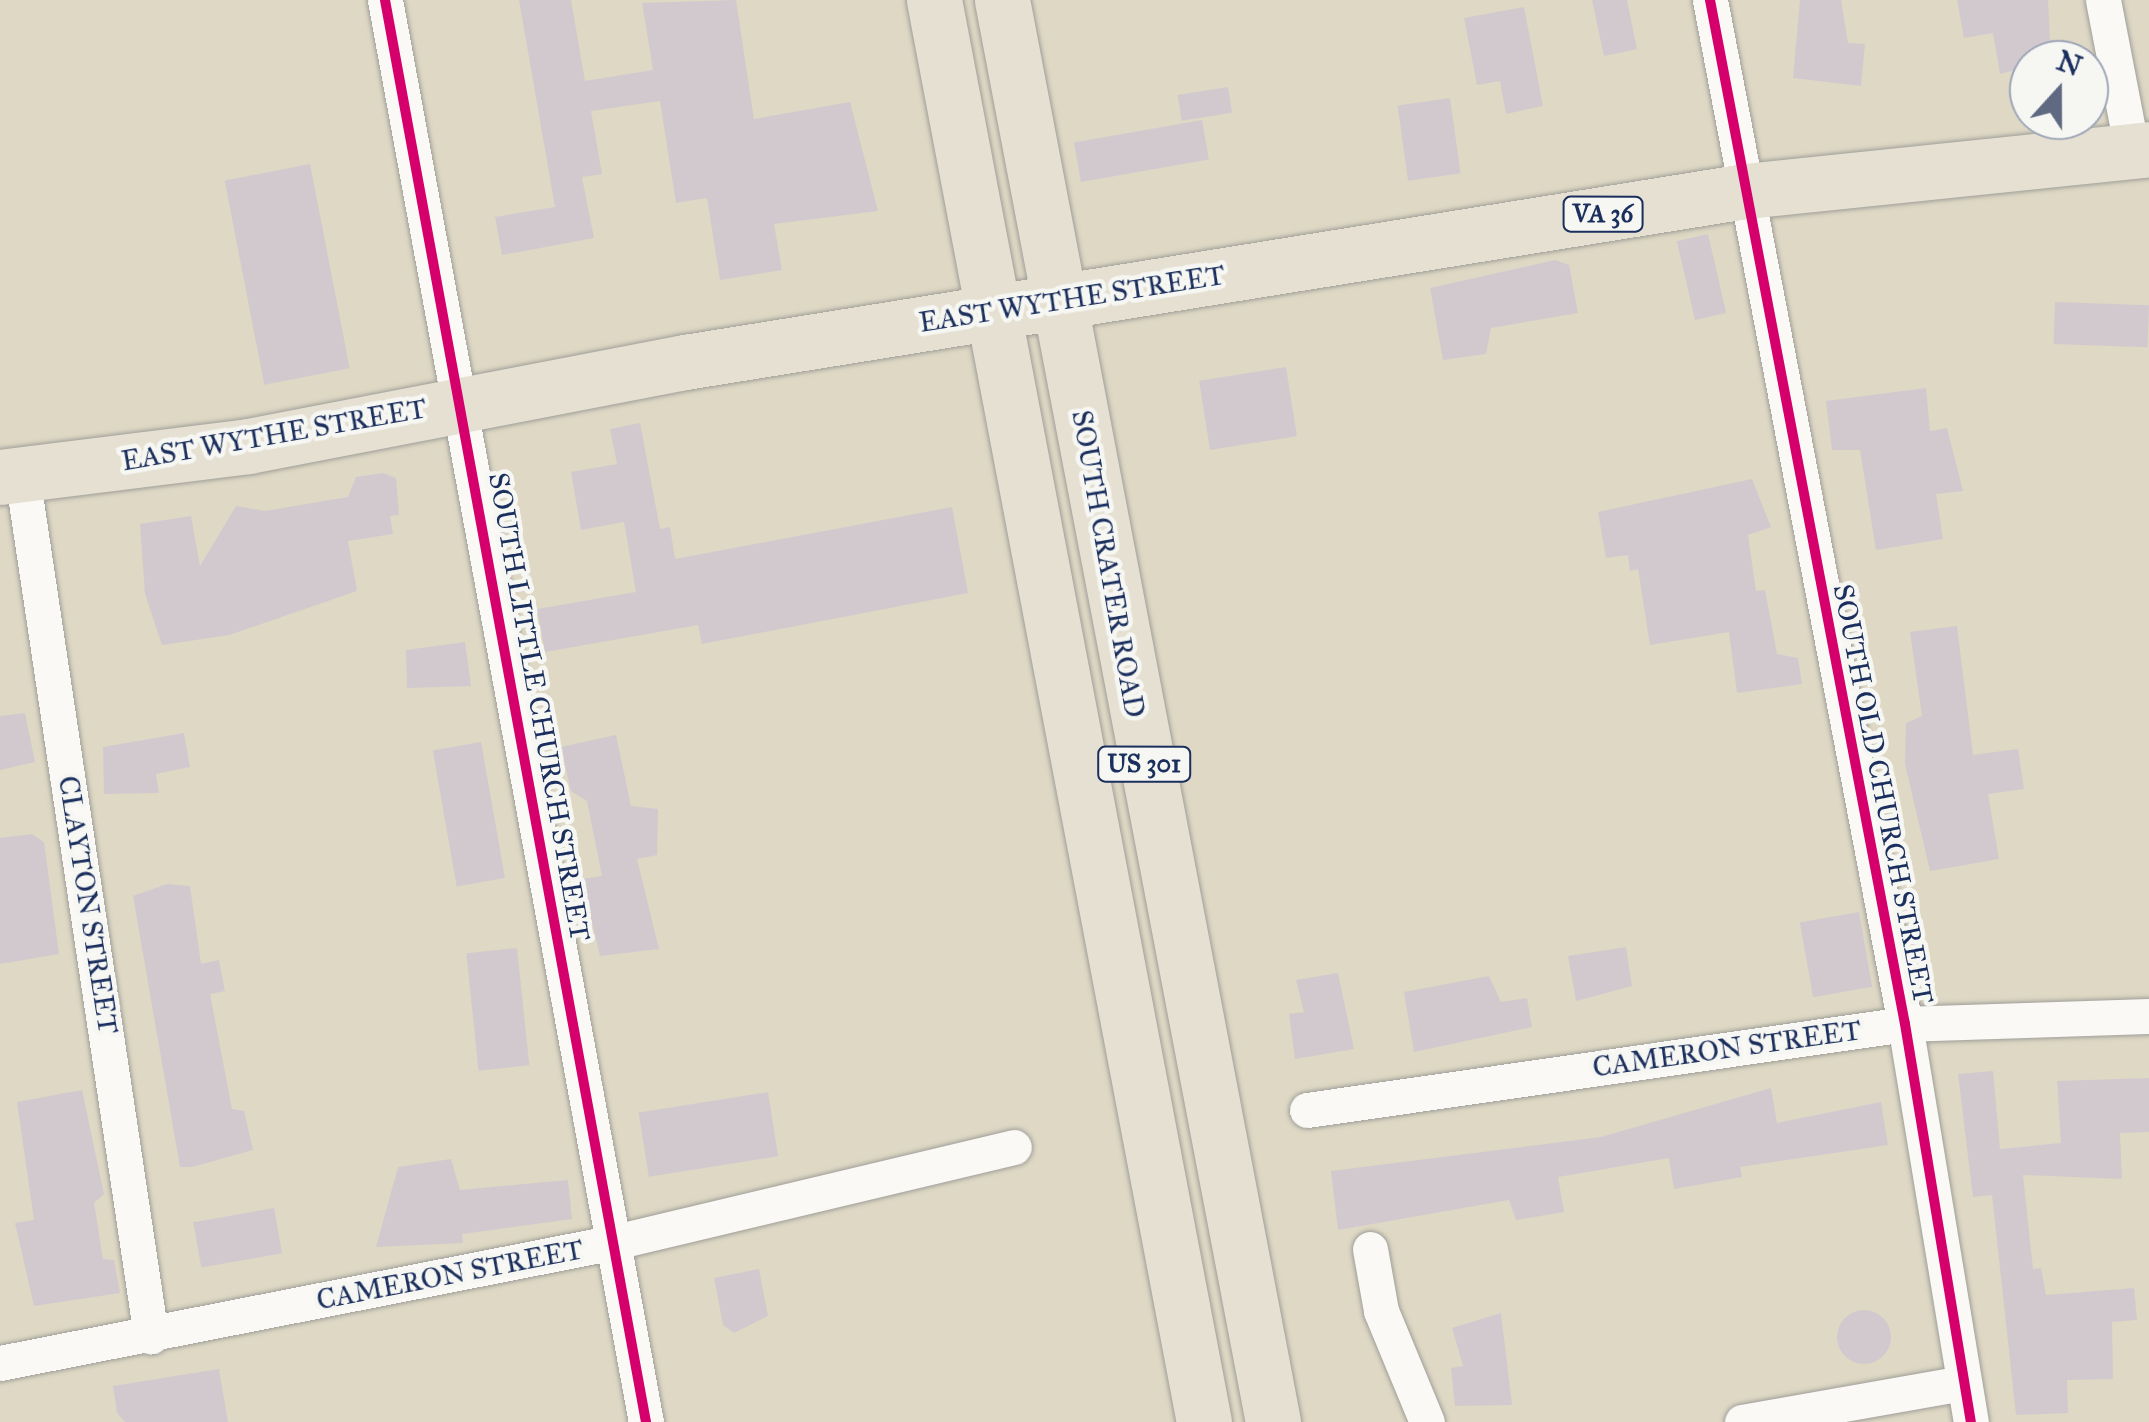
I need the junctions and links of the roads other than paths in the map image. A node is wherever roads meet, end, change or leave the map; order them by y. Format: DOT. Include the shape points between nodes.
graph roads {
  1 [pos="384,0"];
  2 [pos="934,0"];
  3 [pos="1002,0"];
  4 [pos="1710,0"];
  5 [pos="2103,0"];
  6 [pos="2140,149"];
  7 [pos="1745,191"];
  8 [pos="1060,300"];
  9 [pos="994,313"];
  10 [pos="460,401"];
  11 [pos="11,476"];
  12 [pos="2149,1016"];
  13 [pos="1905,1024"];
  14 [pos="1307,1110"];
  15 [pos="1014,1146"];
  16 [pos="615,1242"];
  17 [pos="1370,1249"];
  18 [pos="151,1336"];
  19 [pos="0,1364"];
  20 [pos="1964,1383"];
  21 [pos="646,1422"];
  22 [pos="1204,1422"];
  23 [pos="1274,1422"];
  24 [pos="1428,1422"];
  25 [pos="1742,1422"];
  26 [pos="1971,1422"];
  1 -- 10 [label="street, SOUTH LITTLE CHURCH STREET"];
  2 -- 9 [label="main road, US 301"];
  3 -- 8 [label="main road, SOUTH CRATER ROAD / US 301"];
  4 -- 7 [label="street, SOUTH OLD CHURCH STREET"];
  5 -- 6 [label="street"];
  6 -- 7 [label="main road, EAST WYTHE STREET / VA 36"];
  7 -- 8 [label="main road, EAST WYTHE STREET / VA 36"];
  7 -- 13 [label="street, SOUTH OLD CHURCH STREET"];
  8 -- 9 [label="main road, EAST WYTHE STREET / VA 36"];
  8 -- 23 [label="main road, SOUTH CRATER ROAD / US 301"];
  9 -- 10 [label="main road, EAST WYTHE STREET"];
  9 -- 22 [label="main road, US 301"];
  10 -- 11 [label="main road, EAST WYTHE STREET" via="248,446"];
  10 -- 16 [label="street, SOUTH LITTLE CHURCH STREET"];
  11 -- 18 [label="street, CLAYTON STREET"];
  12 -- 13 [label="street, CAMERON STREET"];
  13 -- 14 [label="street, CAMERON STREET"];
  13 -- 20 [label="street, SOUTH OLD CHURCH STREET"];
  15 -- 16 [label="street, CAMERON STREET"];
  16 -- 18 [label="street, CAMERON STREET"];
  16 -- 21 [label="street, SOUTH LITTLE CHURCH STREET"];
  17 -- 24 [label="street" via="1382,1311"];
  18 -- 19 [label="street, CAMERON STREET"];
  20 -- 25 [label="street"];
  20 -- 26 [label="street, SOUTH OLD CHURCH STREET"];
}
